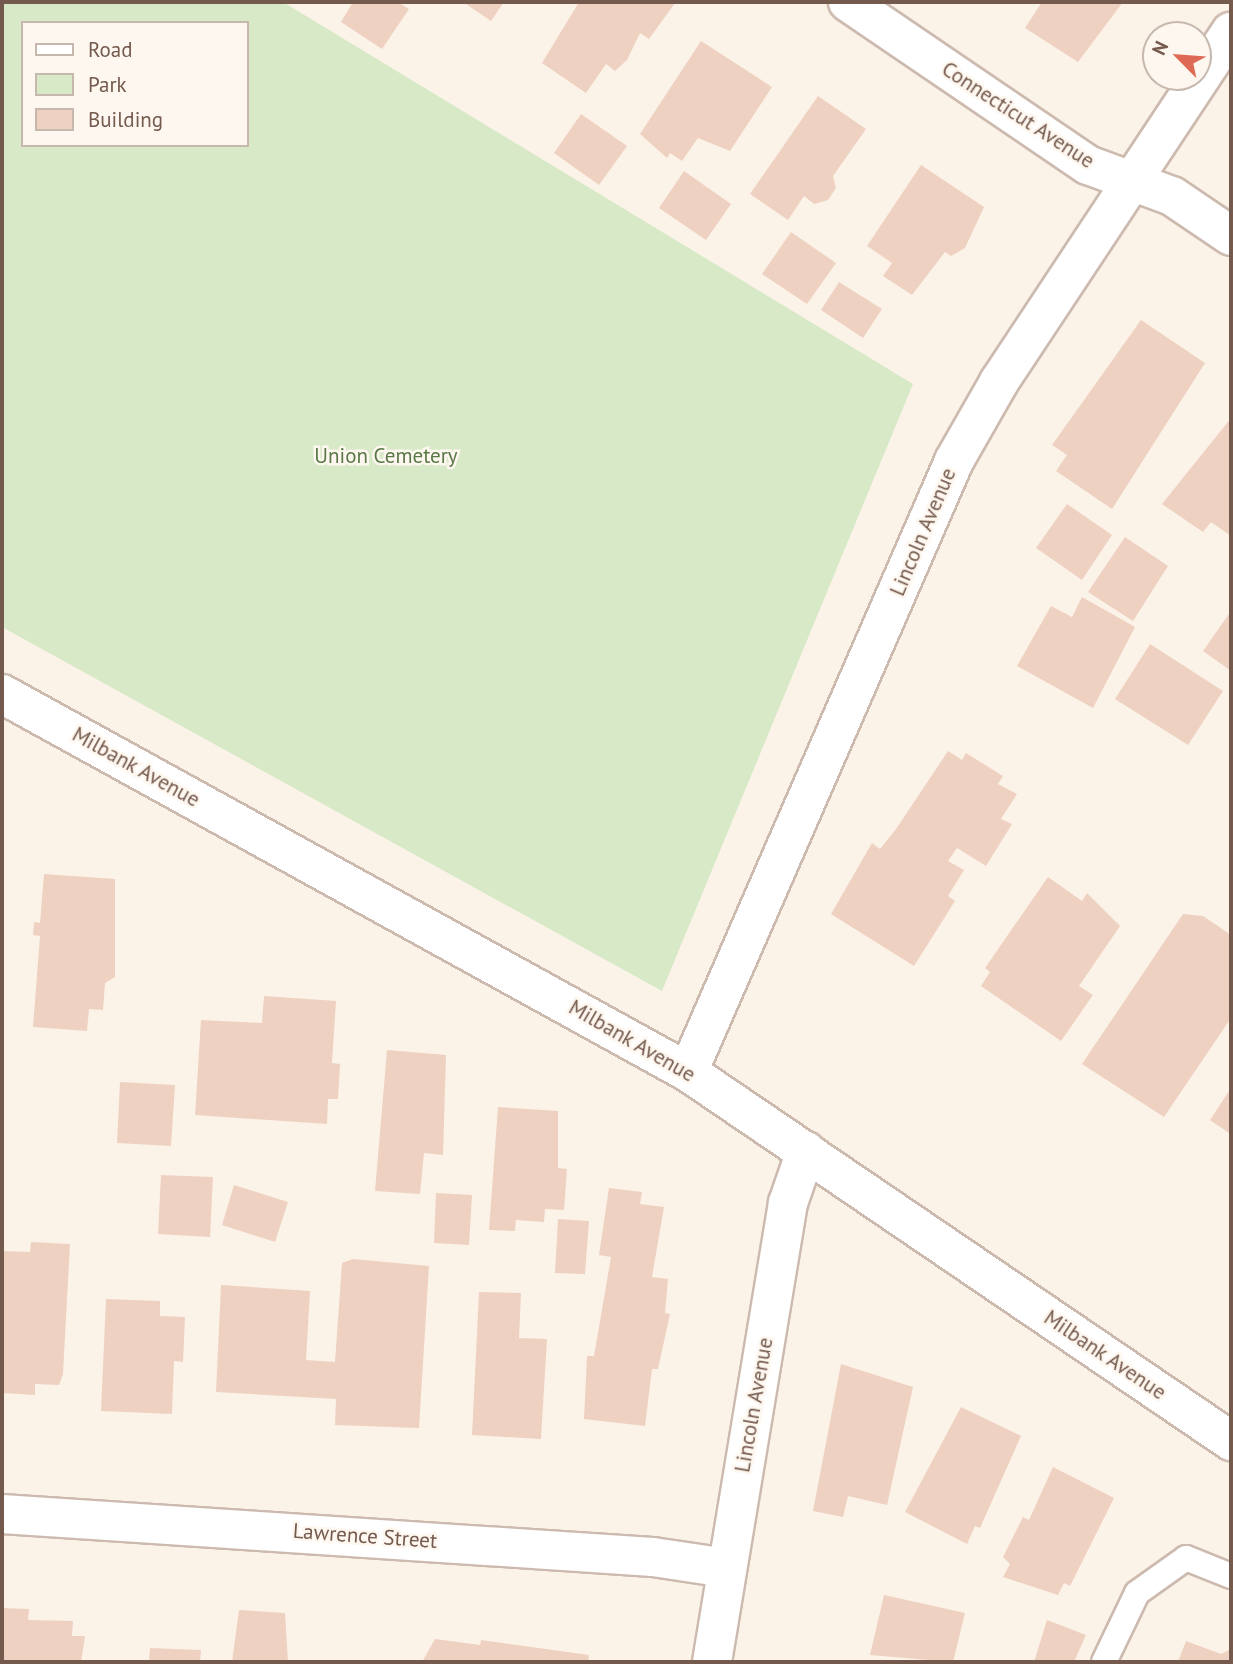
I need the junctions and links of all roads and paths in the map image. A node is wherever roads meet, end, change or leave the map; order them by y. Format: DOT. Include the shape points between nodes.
graph roads {
  1 [pos="848,2"];
  2 [pos="1231,32"];
  3 [pos="1132,180"];
  4 [pos="1231,236"];
  5 [pos="2,694"];
  6 [pos="688,1072"];
  7 [pos="806,1151"];
  8 [pos="1231,1441"];
  9 [pos="2,1514"];
  10 [pos="727,1568"];
  11 [pos="1231,1576"];
  12 [pos="712,1662"];
  13 [pos="1104,1662"];
  1 -- 3 [label="street, Connecticut Avenue" via="1088,165"];
  2 -- 3 [label="street, Lincoln Avenue"];
  3 -- 4 [label="street, Connecticut Avenue" via="1172,196"];
  3 -- 6 [label="street, Lincoln Avenue" via="954,461"];
  5 -- 6 [label="street, Milbank Avenue"];
  6 -- 7 [label="street, Milbank Avenue"];
  7 -- 8 [label="street, Milbank Avenue"];
  7 -- 10 [label="street, Lincoln Avenue" via="788,1203"];
  9 -- 10 [label="street, Lawrence Street" via="611,1554"];
  10 -- 12 [label="street, Lincoln Avenue"];
  11 -- 13 [label="lane" via="1186,1558 1137,1593"];
}
